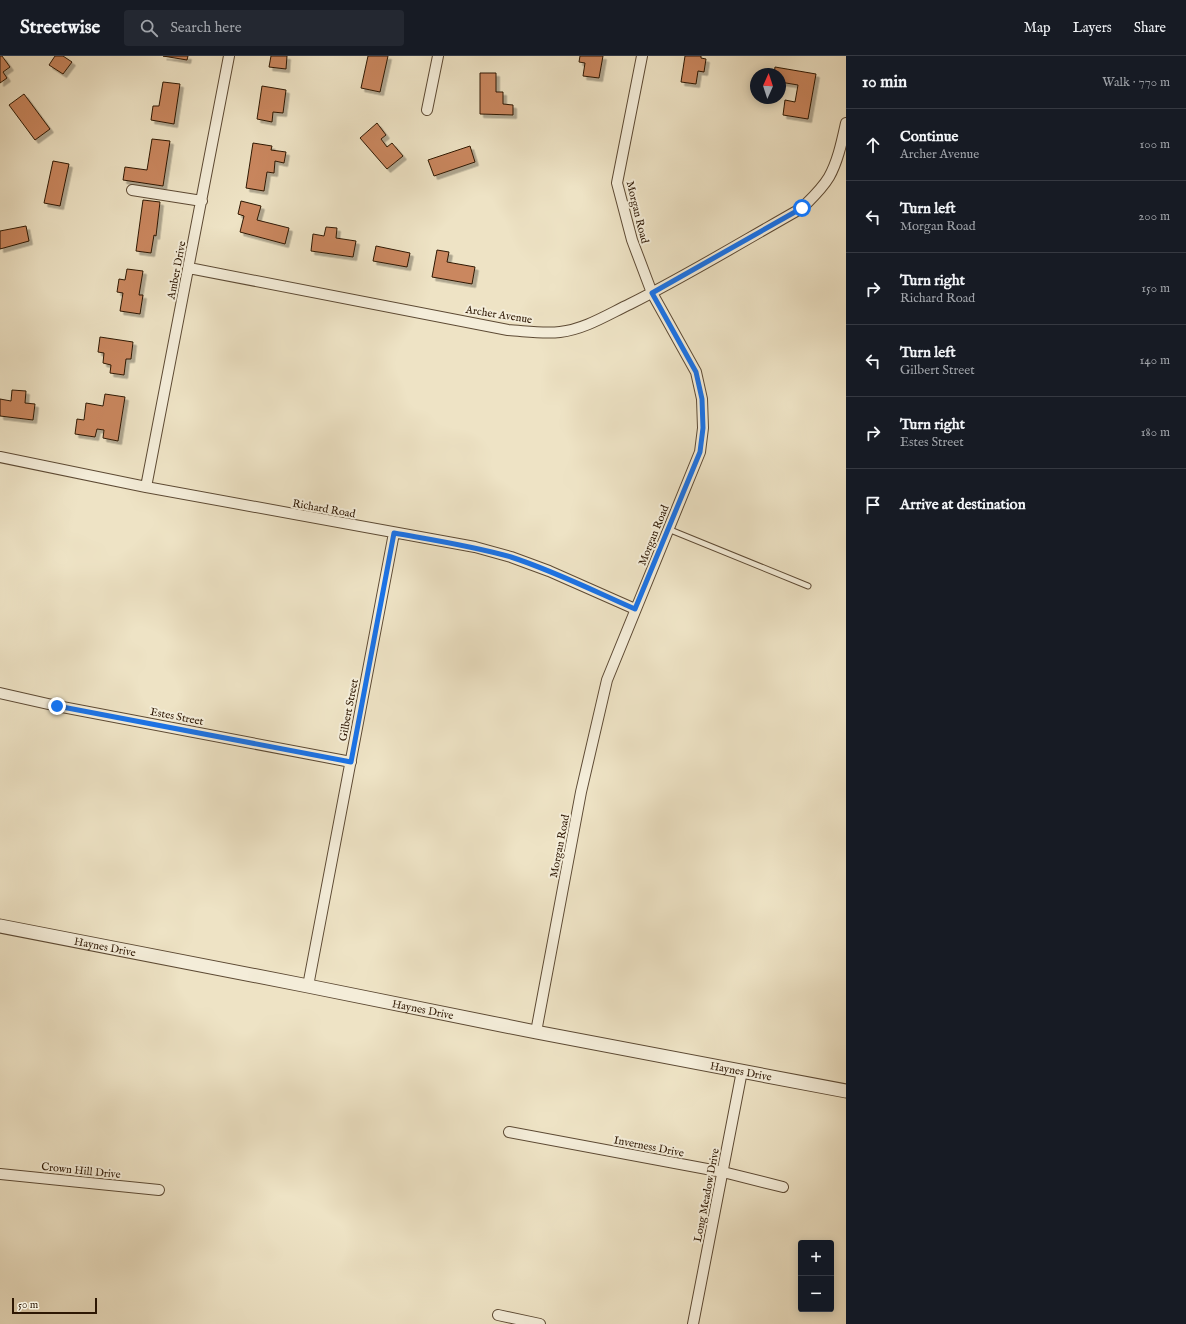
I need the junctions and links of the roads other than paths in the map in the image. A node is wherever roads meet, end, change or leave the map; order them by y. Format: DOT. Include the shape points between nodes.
graph roads {
  1 [pos="229,56"];
  2 [pos="438,56"];
  3 [pos="642,56"];
  4 [pos="427,110"];
  5 [pos="846,123"];
  6 [pos="132,190"];
  7 [pos="202,201"];
  8 [pos="189,268"];
  9 [pos="652,293"];
  10 [pos="0,457"];
  11 [pos="146,487"];
  12 [pos="668,529"];
  13 [pos="394,533"];
  14 [pos="808,586"];
  15 [pos="635,609"];
  16 [pos="0,693"];
  17 [pos="351,762"];
  18 [pos="0,926"];
  19 [pos="308,986"];
  20 [pos="536,1032"];
  21 [pos="742,1071"];
  22 [pos="846,1091"];
  23 [pos="509,1132"];
  24 [pos="723,1172"];
  25 [pos="0,1174"];
  26 [pos="783,1186"];
  27 [pos="160,1190"];
  28 [pos="498,1316"];
  29 [pos="540,1324"];
  30 [pos="693,1324"];
  1 -- 7 [label="street, Amber Drive"];
  2 -- 4 [label="street"];
  3 -- 9 [label="street, Morgan Road" via="617,183 632,240"];
  5 -- 9 [label="street, Archer Avenue" via="840,149 829,177 802,208"];
  6 -- 7 [label="street"];
  7 -- 8 [label="street, Amber Drive"];
  8 -- 9 [label="street, Archer Avenue" via="508,330 538,332 560,332 588,324"];
  8 -- 11 [label="street, Amber Drive"];
  9 -- 12 [label="street, Morgan Road" via="696,372 702,399 703,428 700,452"];
  10 -- 11 [label="street, Richard Road"];
  11 -- 13 [label="street, Richard Road"];
  12 -- 14 [label="lane"];
  12 -- 15 [label="street, Morgan Road"];
  13 -- 15 [label="street, Richard Road" via="475,547 511,557"];
  13 -- 17 [label="street, Gilbert Street"];
  15 -- 20 [label="street, Morgan Road" via="603,695 581,792"];
  16 -- 17 [label="street, Estes Street"];
  17 -- 19 [label="street, Gilbert Street"];
  18 -- 19 [label="street, Haynes Drive"];
  19 -- 20 [label="street, Haynes Drive"];
  20 -- 21 [label="street, Haynes Drive"];
  21 -- 22 [label="street, Haynes Drive"];
  21 -- 24 [label="street, Long Meadow Drive"];
  23 -- 24 [label="street, Inverness Drive"];
  24 -- 26 [label="street, Inverness Drive"];
  24 -- 30 [label="street, Long Meadow Drive"];
  25 -- 27 [label="street, Crown Hill Drive"];
  28 -- 29 [label="street"];
}
